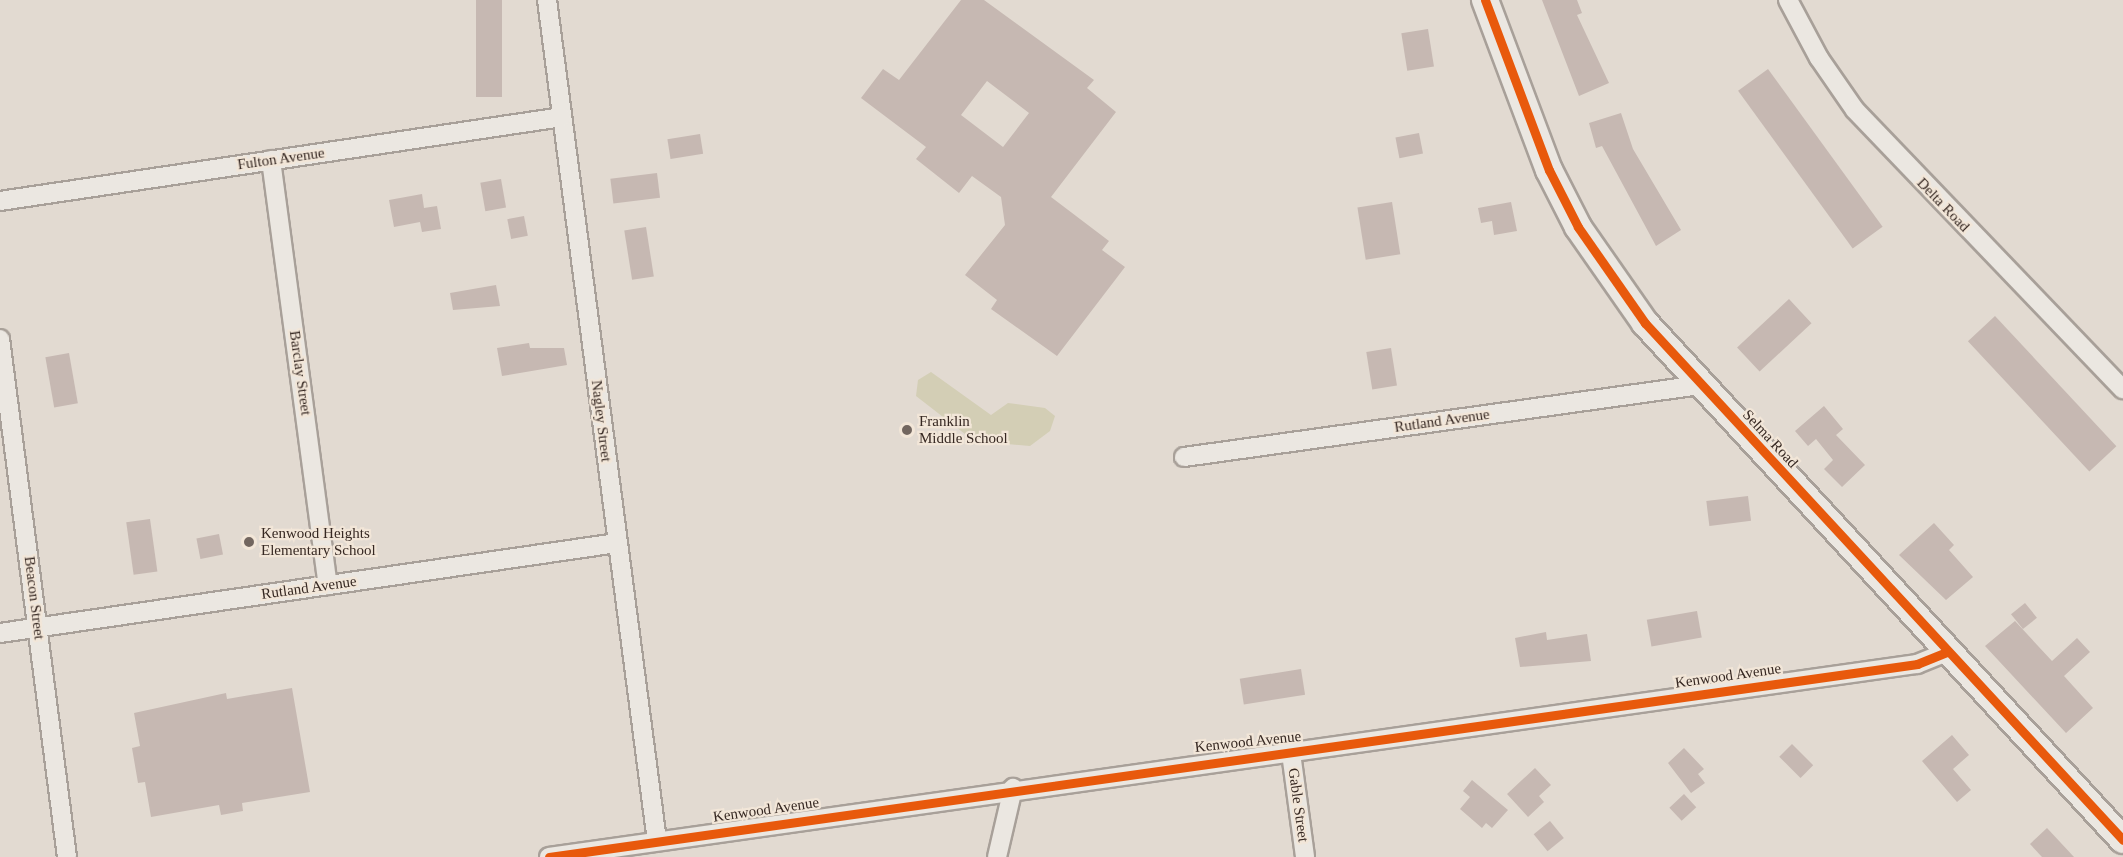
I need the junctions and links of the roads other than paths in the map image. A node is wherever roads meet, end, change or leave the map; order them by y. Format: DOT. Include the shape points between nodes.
graph roads {
  1 [pos="547,0"];
  2 [pos="1485,0"];
  3 [pos="1788,0"];
  4 [pos="562,117"];
  5 [pos="271,160"];
  6 [pos="0,201"];
  7 [pos="0,339"];
  8 [pos="1700,385"];
  9 [pos="2123,389"];
  10 [pos="1184,457"];
  11 [pos="618,543"];
  12 [pos="328,585"];
  13 [pos="37,627"];
  14 [pos="0,633"];
  15 [pos="1947,652"];
  16 [pos="1291,753"];
  17 [pos="1013,788"];
  18 [pos="2123,840"];
  19 [pos="657,841"];
  20 [pos="67,857"];
  21 [pos="549,857"];
  22 [pos="998,857"];
  23 [pos="1305,857"];
  1 -- 4 [label="street, Nagley Street"];
  2 -- 8 [label="street, Selma Road" via="1549,171 1578,226 1645,323"];
  3 -- 9 [label="street, Delta Road" via="1819,58 1855,110"];
  4 -- 5 [label="street, Fulton Avenue"];
  4 -- 11 [label="street, Nagley Street"];
  5 -- 6 [label="street, Fulton Avenue"];
  5 -- 12 [label="street, Barclay Street"];
  7 -- 13 [label="street, Beacon Street"];
  8 -- 10 [label="street, Rutland Avenue"];
  8 -- 15 [label="street, Selma Road"];
  11 -- 12 [label="street, Rutland Avenue"];
  11 -- 19 [label="street, Nagley Street"];
  12 -- 13 [label="street, Rutland Avenue"];
  13 -- 14 [label="street, Rutland Avenue"];
  13 -- 20 [label="street, Beacon Street"];
  15 -- 16 [label="street, Kenwood Avenue" via="1917,664"];
  15 -- 18 [label="street, Selma Road"];
  16 -- 17 [label="street, Kenwood Avenue"];
  16 -- 23 [label="street, Gable Street"];
  17 -- 19 [label="street, Kenwood Avenue"];
  17 -- 22 [label="street"];
  19 -- 21 [label="street, Kenwood Avenue"];
}
